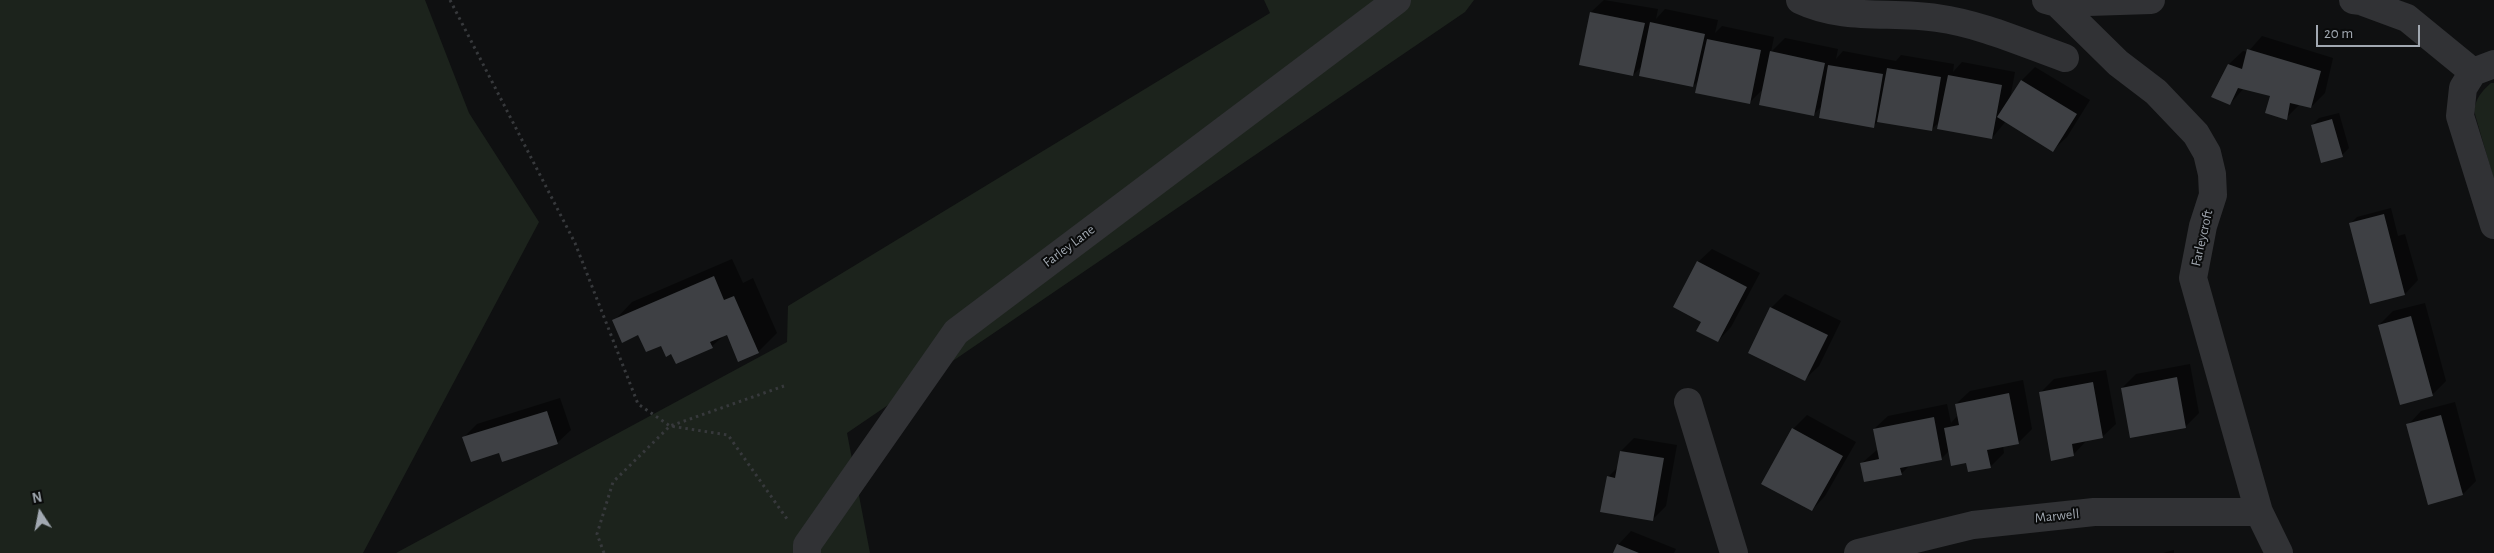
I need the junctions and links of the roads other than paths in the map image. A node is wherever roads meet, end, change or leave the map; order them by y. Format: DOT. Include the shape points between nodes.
graph roads {
  1 [pos="1396,0"];
  2 [pos="1800,0"];
  3 [pos="2151,0"];
  4 [pos="2353,0"];
  5 [pos="2051,2"];
  6 [pos="2065,58"];
  7 [pos="2484,68"];
  8 [pos="2494,225"];
  9 [pos="1688,402"];
  10 [pos="2260,512"];
  11 [pos="807,552"];
  12 [pos="1734,553"];
  13 [pos="1858,553"];
  14 [pos="2279,553"];
  1 -- 11 [label="street, Farley Lane" via="956,332 807,545"];
  2 -- 6 [label="street" via="1823,10 1936,18 1981,27"];
  3 -- 5 [label="street"];
  4 -- 7 [label="street" via="2407,18"];
  5 -- 10 [label="street, Farleycroft" via="2118,63 2156,92 2196,134 2207,153 2213,195 2193,278"];
  7 -- 8 [label="street" via="2463,88 2460,116"];
  9 -- 12 [label="street"];
  10 -- 13 [label="street, Marwell" via="2094,512 1972,525"];
  10 -- 14 [label="street, Farleycroft"];
}
